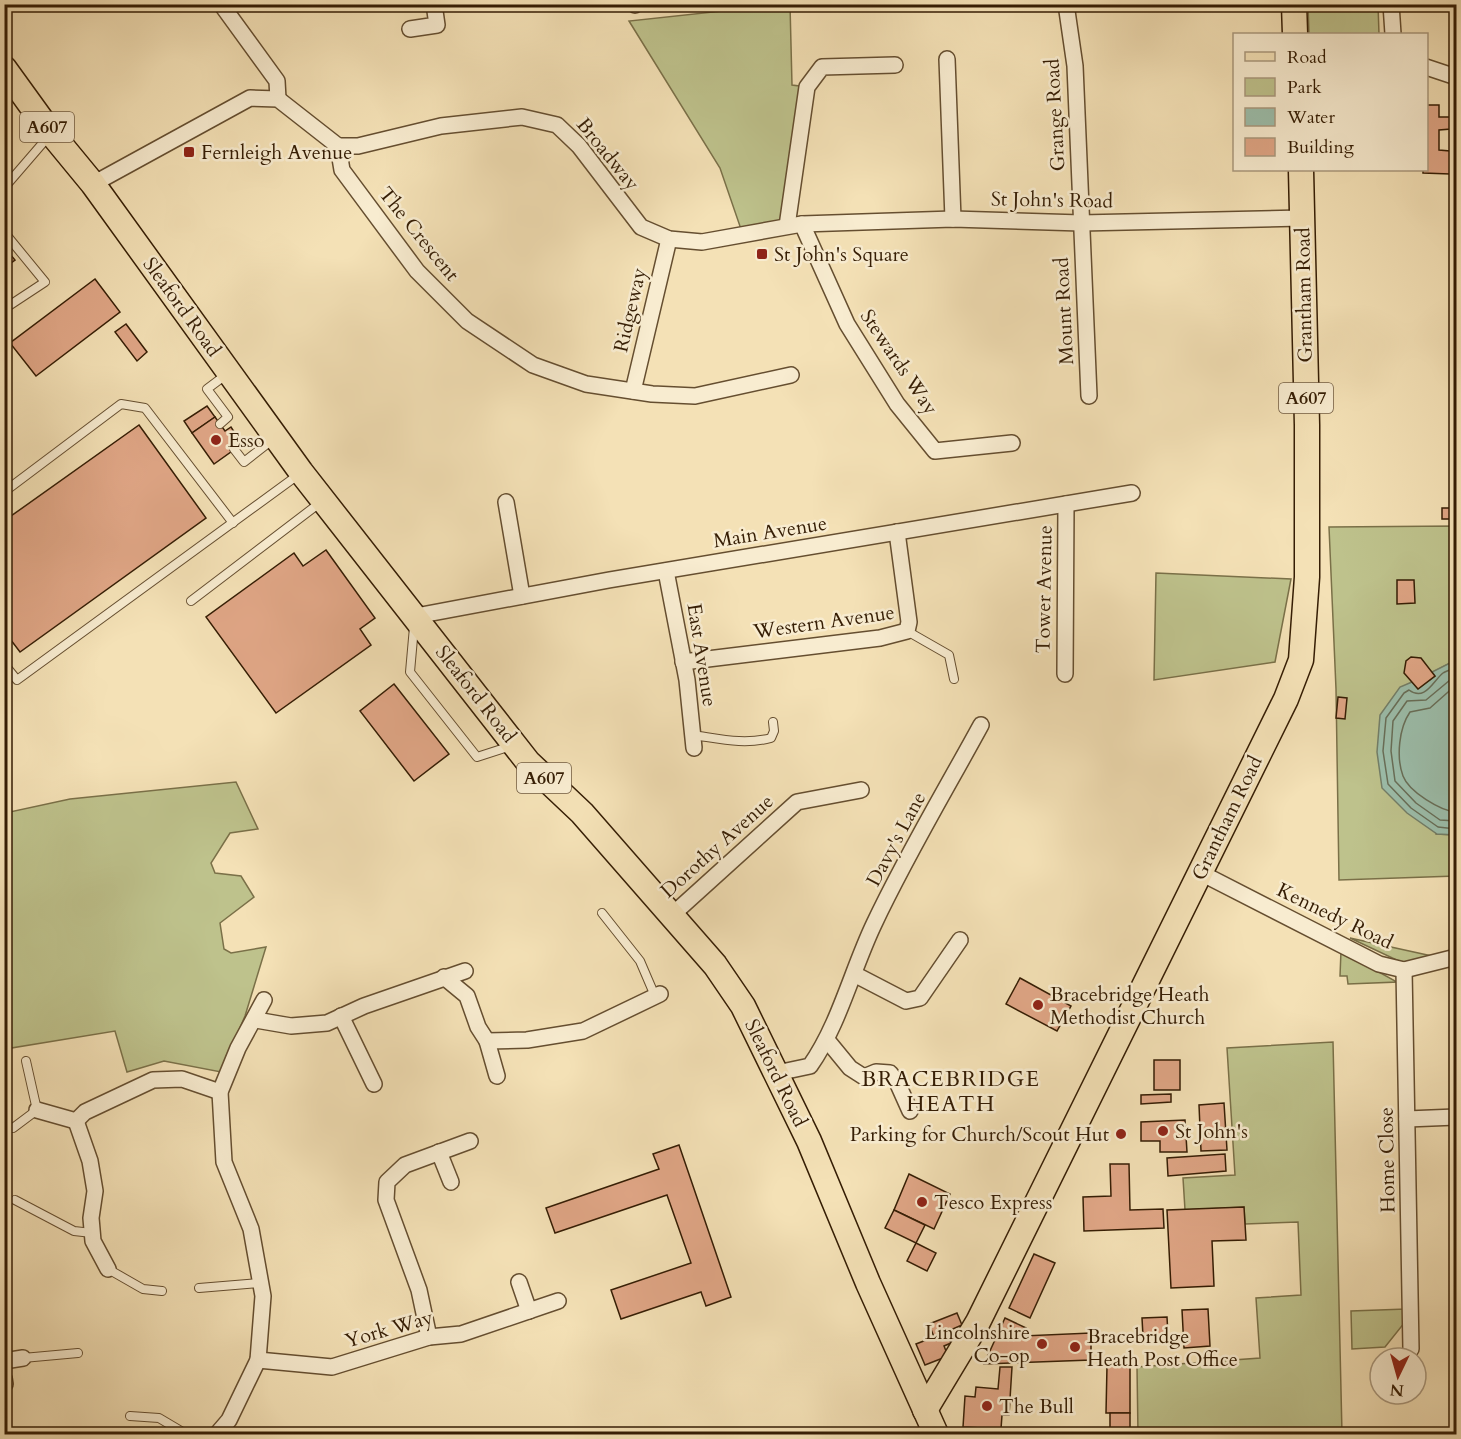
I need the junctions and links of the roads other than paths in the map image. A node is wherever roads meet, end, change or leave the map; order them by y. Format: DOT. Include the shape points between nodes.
graph roads {
  1 [pos="434,4"];
  2 [pos="1066,4"];
  3 [pos="1294,4"];
  4 [pos="1391,4"];
  5 [pos="222,5"];
  6 [pos="410,29"];
  7 [pos="1295,33"];
  8 [pos="1393,33"];
  9 [pos="947,60"];
  10 [pos="895,64"];
  11 [pos="4,68"];
  12 [pos="1428,68"];
  13 [pos="1456,77"];
  14 [pos="278,99"];
  15 [pos="51,133"];
  16 [pos="338,146"];
  17 [pos="1301,171"];
  18 [pos="93,184"];
  19 [pos="4,188"];
  20 [pos="1302,218"];
  21 [pos="953,219"];
  22 [pos="1081,223"];
  23 [pos="794,225"];
  24 [pos="4,232"];
  25 [pos="669,239"];
  26 [pos="4,309"];
  27 [pos="229,372"];
  28 [pos="791,375"];
  29 [pos="633,391"];
  30 [pos="1089,396"];
  31 [pos="220,424"];
  32 [pos="276,437"];
  33 [pos="1012,443"];
  34 [pos="234,449"];
  35 [pos="301,472"];
  36 [pos="4,492"];
  37 [pos="1132,493"];
  38 [pos="323,501"];
  39 [pos="506,502"];
  40 [pos="1066,504"];
  41 [pos="233,523"];
  42 [pos="897,532"];
  43 [pos="666,571"];
  44 [pos="522,596"];
  45 [pos="191,601"];
  46 [pos="416,616"];
  47 [pos="907,631"];
  48 [pos="683,662"];
  49 [pos="4,664"];
  50 [pos="1065,674"];
  51 [pos="954,679"];
  52 [pos="773,722"];
  53 [pos="981,725"];
  54 [pos="694,741"];
  55 [pos="515,744"];
  56 [pos="861,790"];
  57 [pos="1199,872"];
  58 [pos="602,913"];
  59 [pos="671,916"];
  60 [pos="960,940"];
  61 [pos="1456,957"];
  62 [pos="1404,970"];
  63 [pos="465,971"];
  64 [pos="854,975"];
  65 [pos="444,977"];
  66 [pos="657,995"];
  67 [pos="264,1000"];
  68 [pos="341,1016"];
  69 [pos="256,1020"];
  70 [pos="827,1040"];
  71 [pos="487,1041"];
  72 [pos="26,1061"];
  73 [pos="777,1073"];
  74 [pos="497,1076"];
  75 [pos="374,1084"];
  76 [pos="220,1092"];
  77 [pos="37,1110"];
  78 [pos="910,1110"];
  79 [pos="1456,1117"];
  80 [pos="1407,1119"];
  81 [pos="76,1121"];
  82 [pos="13,1128"];
  83 [pos="470,1141"];
  84 [pos="439,1152"];
  85 [pos="451,1182"];
  86 [pos="15,1200"];
  87 [pos="92,1233"];
  88 [pos="108,1269"];
  89 [pos="260,1282"];
  90 [pos="519,1282"];
  91 [pos="199,1288"];
  92 [pos="162,1291"];
  93 [pos="558,1301"];
  94 [pos="529,1311"];
  95 [pos="429,1337"];
  96 [pos="1411,1346"];
  97 [pos="78,1353"];
  98 [pos="23,1358"];
  99 [pos="258,1360"];
  100 [pos="4,1361"];
  101 [pos="5,1381"];
  102 [pos="925,1410"];
  103 [pos="7,1413"];
  104 [pos="130,1416"];
  105 [pos="186,1434"];
  106 [pos="217,1434"];
  107 [pos="936,1434"];
  1 -- 6 [label="street" via="437,25"];
  2 -- 22 [label="street, Grange Road" via="1075,66"];
  3 -- 7 [label="main road"];
  4 -- 8 [label="street"];
  5 -- 14 [label="street" via="277,81"];
  9 -- 21 [label="street"];
  10 -- 23 [label="street" via="822,67 807,87"];
  11 -- 15 [label="main road, Sleaford Road / A607"];
  12 -- 13 [label="street"];
  14 -- 16 [label="street"];
  14 -- 18 [label="street" via="250,98"];
  15 -- 18 [label="main road, Sleaford Road / A607"];
  15 -- 19 [label="lane"];
  16 -- 25 [label="street, Broadway" via="358,146 441,126 522,117 557,125 579,146 641,227"];
  16 -- 29 [label="street, The Crescent" via="342,170 417,271 467,321 532,365 586,384"];
  17 -- 20 [label="main road, Grantham Road / A607"];
  18 -- 27 [label="main road, Sleaford Road / A607"];
  20 -- 22 [label="street, St John's Road"];
  20 -- 57 [label="main road, Grantham Road / A607" via="1307,548 1301,660 1286,699"];
  21 -- 22 [label="street, St John's Road"];
  21 -- 23 [label="street, St John's Road"];
  22 -- 30 [label="street, Mount Road"];
  23 -- 25 [label="street, Broadway" via="702,242"];
  23 -- 33 [label="street, Stewards Way" via="847,324 897,404 935,451"];
  24 -- 26 [label="lane" via="45,282"];
  25 -- 29 [label="street, Ridgeway"];
  27 -- 31 [label="lane" via="207,389 228,417"];
  27 -- 32 [label="main road, Sleaford Road / A607"];
  28 -- 29 [label="street, The Crescent" via="695,396"];
  32 -- 34 [label="lane" via="244,462"];
  32 -- 35 [label="main road, Sleaford Road / A607"];
  35 -- 38 [label="main road, Sleaford Road / A607"];
  35 -- 41 [label="lane"];
  36 -- 41 [label="lane" via="121,404 145,408"];
  37 -- 40 [label="street, Main Avenue"];
  38 -- 45 [label="lane"];
  38 -- 46 [label="main road, Sleaford Road / A607"];
  39 -- 44 [label="street"];
  40 -- 42 [label="street, Main Avenue"];
  40 -- 50 [label="street, Tower Avenue"];
  41 -- 49 [label="lane" via="16,680"];
  42 -- 43 [label="street, Main Avenue"];
  42 -- 47 [label="street, Western Avenue"];
  43 -- 44 [label="street, Main Avenue"];
  43 -- 48 [label="street, East Avenue"];
  44 -- 46 [label="street, Main Avenue"];
  46 -- 55 [label="main road, Sleaford Road / A607"];
  46 -- 55 [label="lane" via="410,672 477,757"];
  47 -- 48 [label="street, Western Avenue" via="880,638"];
  47 -- 51 [label="lane" via="949,655"];
  48 -- 54 [label="street, East Avenue"];
  52 -- 54 [label="lane" via="771,738 737,743"];
  53 -- 64 [label="street, Davy's Lane" via="874,924"];
  55 -- 59 [label="main road, Sleaford Road / A607" via="528,762 582,813"];
  56 -- 59 [label="street, Dorothy Avenue" via="797,802"];
  57 -- 62 [label="street, Kennedy Road" via="1379,964"];
  57 -- 102 [label="main road, Grantham Road / A607" via="1143,993 978,1322"];
  58 -- 66 [label="lane" via="640,962"];
  59 -- 73 [label="main road, Sleaford Road / A607" via="714,965 742,1006"];
  60 -- 64 [label="street" via="920,998 906,1001"];
  61 -- 62 [label="street, Kennedy Road"];
  62 -- 80 [label="street, Home Close"];
  63 -- 65 [label="street"];
  64 -- 70 [label="street, Davy's Lane"];
  65 -- 68 [label="street"];
  65 -- 71 [label="street" via="466,996"];
  66 -- 71 [label="street" via="582,1031 527,1040"];
  67 -- 69 [label="street"];
  68 -- 69 [label="street" via="327,1023 291,1026"];
  68 -- 75 [label="street"];
  69 -- 76 [label="street" via="238,1048"];
  70 -- 73 [label="street, Davy's Lane" via="810,1066"];
  70 -- 78 [label="street" via="850,1068 864,1077 890,1072"];
  71 -- 74 [label="street"];
  72 -- 77 [label="lane"];
  73 -- 102 [label="main road, Sleaford Road / A607"];
  76 -- 81 [label="street" via="182,1078 153,1080 85,1112"];
  76 -- 89 [label="street" via="224,1162 251,1229"];
  77 -- 81 [label="street"];
  77 -- 82 [label="lane"];
  79 -- 80 [label="street"];
  80 -- 96 [label="street, Home Close"];
  81 -- 87 [label="street" via="90,1161 95,1191"];
  83 -- 84 [label="street"];
  84 -- 85 [label="street"];
  84 -- 95 [label="street" via="405,1165 387,1182 386,1200 419,1290"];
  86 -- 87 [label="lane" via="74,1231"];
  87 -- 88 [label="street"];
  88 -- 92 [label="lane" via="143,1289"];
  89 -- 91 [label="lane"];
  89 -- 99 [label="street" via="263,1296"];
  90 -- 94 [label="street"];
  93 -- 94 [label="street, York Way"];
  94 -- 95 [label="street, York Way" via="461,1334"];
  95 -- 99 [label="street, York Way" via="332,1367"];
  97 -- 98 [label="lane"];
  98 -- 100 [label="street"];
  99 -- 106 [label="street" via="230,1420"];
  101 -- 103 [label="lane"];
  102 -- 107 [label="main road, A607"];
  104 -- 105 [label="lane" via="159,1418"];
}
